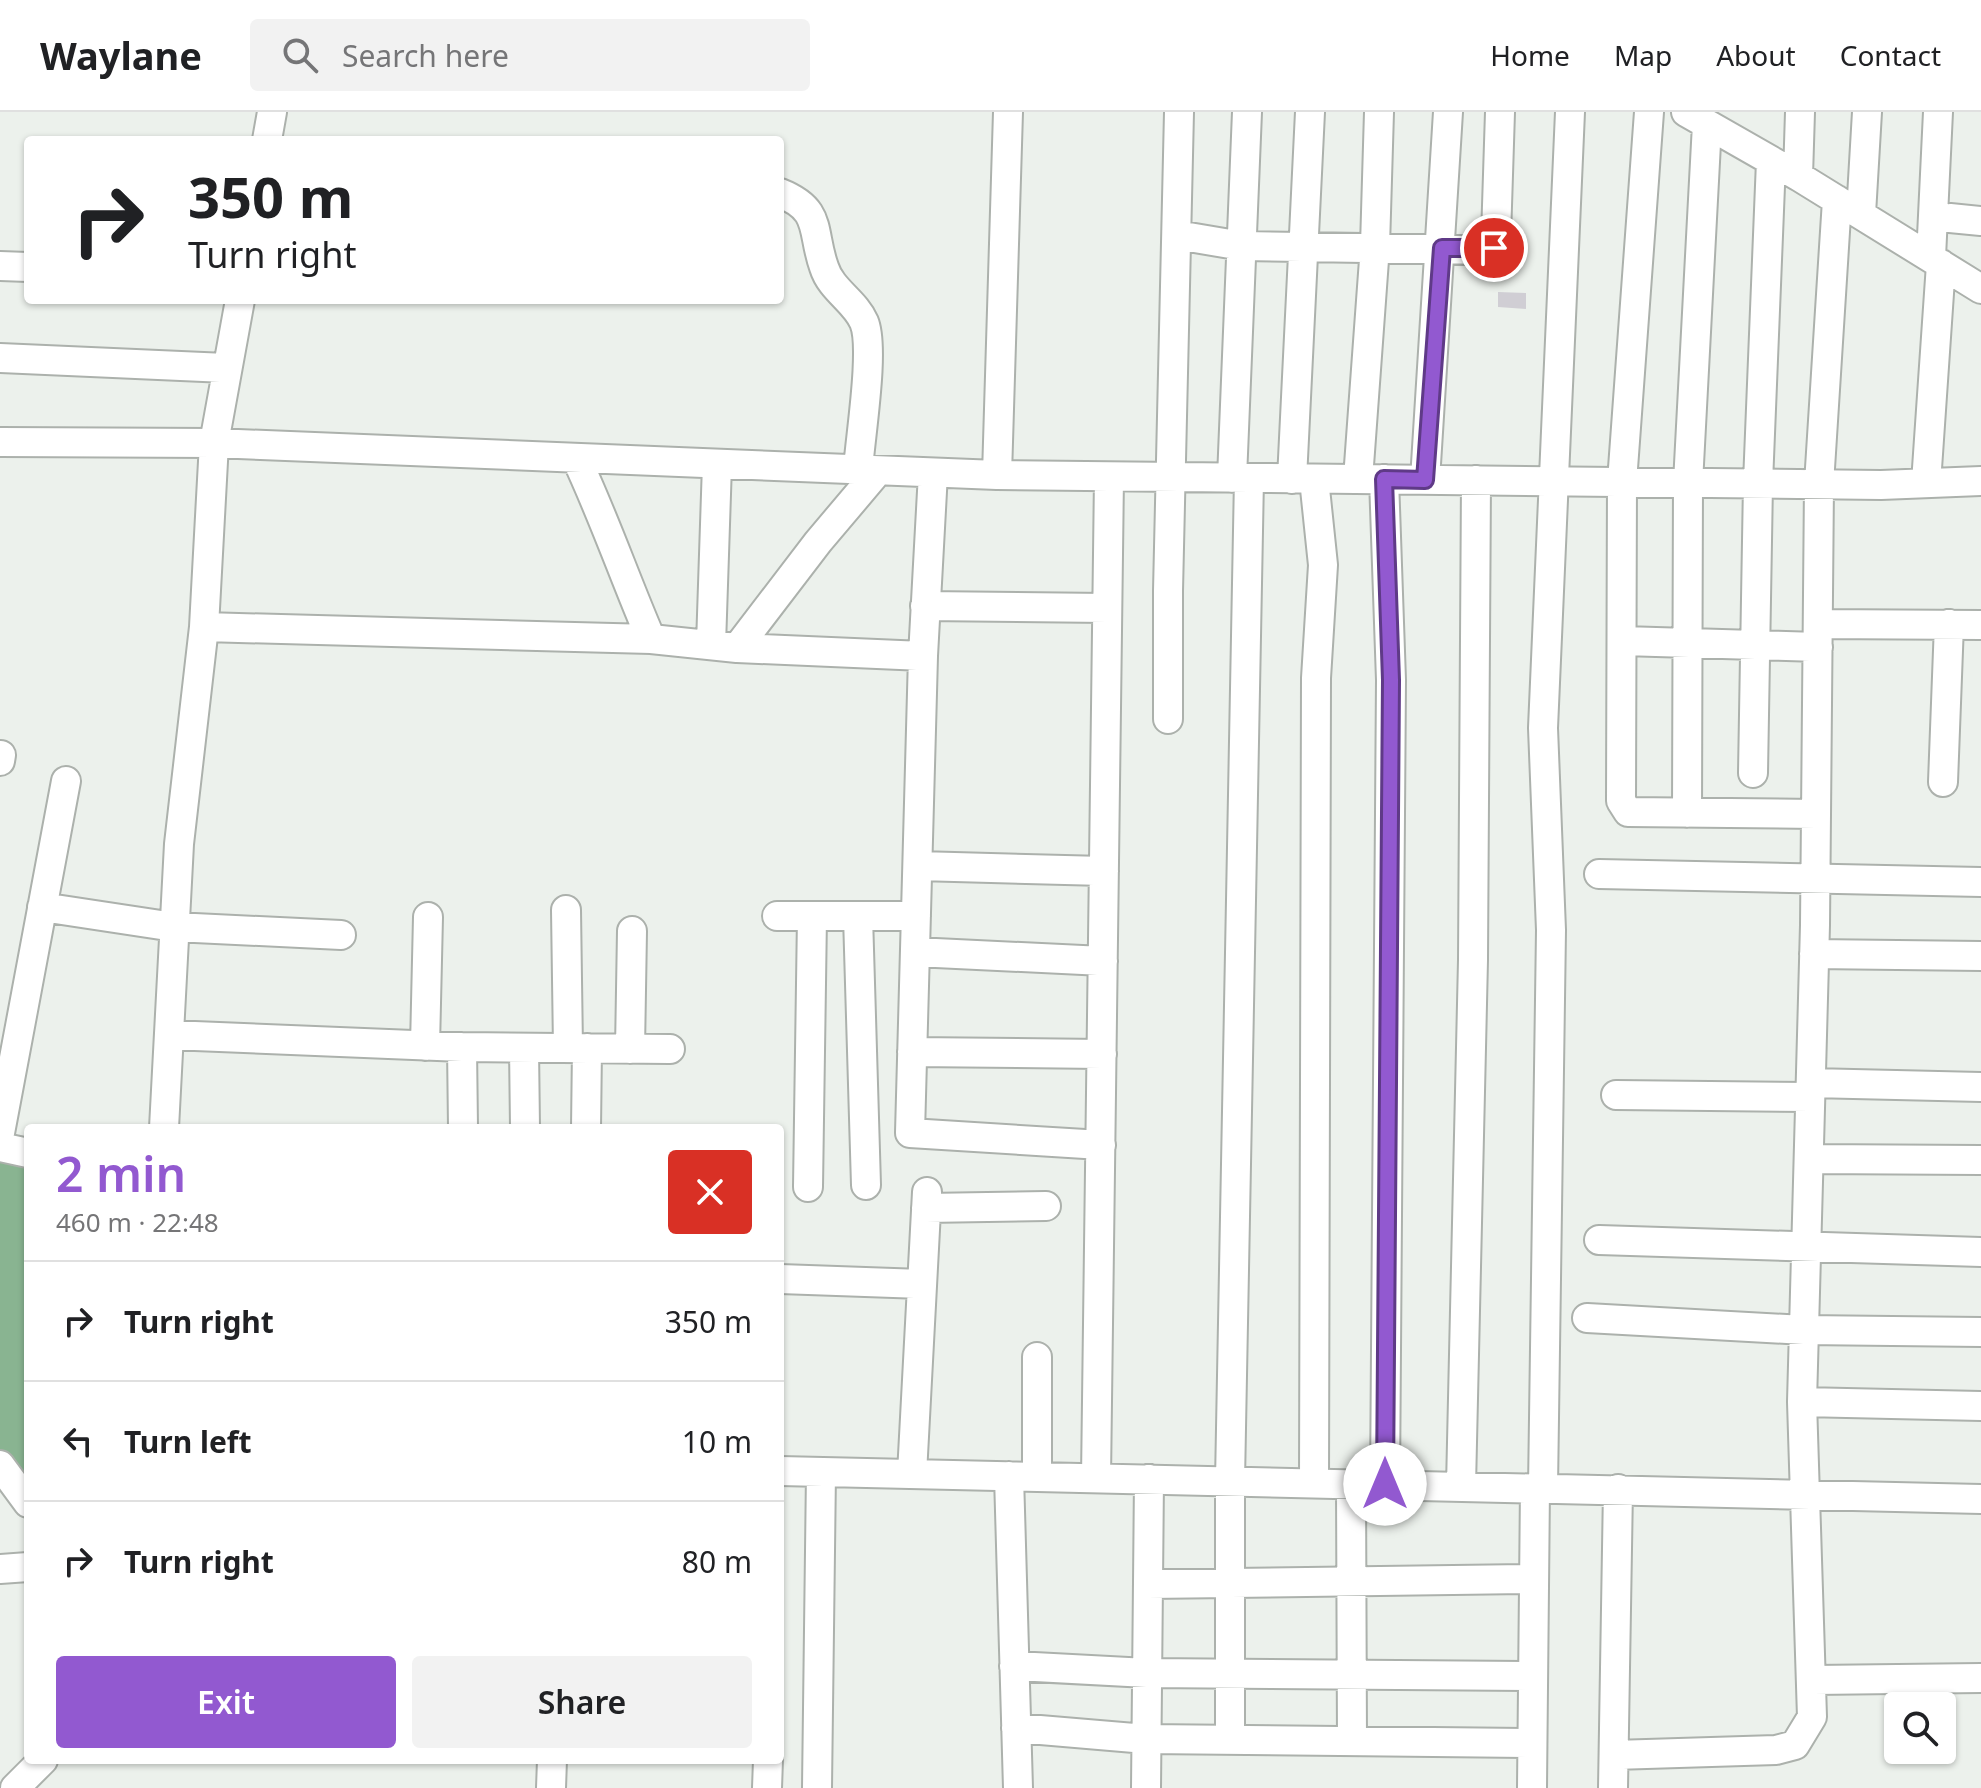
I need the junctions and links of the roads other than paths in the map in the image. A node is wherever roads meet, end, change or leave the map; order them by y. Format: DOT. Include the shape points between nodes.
graph roads {
  1 [pos="272,112"];
  2 [pos="1008,112"];
  3 [pos="1179,112"];
  4 [pos="1247,112"];
  5 [pos="1310,112"];
  6 [pos="1379,112"];
  7 [pos="1448,112"];
  8 [pos="1500,112"];
  9 [pos="1570,112"];
  10 [pos="1649,112"];
  11 [pos="1800,112"];
  12 [pos="1867,112"];
  13 [pos="1938,112"];
  14 [pos="1696,118"];
  15 [pos="268,136"];
  16 [pos="1771,161"];
  17 [pos="1798,176"];
  18 [pos="784,195"];
  19 [pos="1849,207"];
  20 [pos="1950,218"];
  21 [pos="1981,221"];
  22 [pos="1177,235"];
  23 [pos="1242,246"];
  24 [pos="1375,246"];
  25 [pos="1303,247"];
  26 [pos="1442,248"];
  27 [pos="1936,260"];
  28 [pos="0,266"];
  29 [pos="24,267"];
  30 [pos="1981,289"];
  31 [pos="239,304"];
  32 [pos="0,358"];
  33 [pos="226,368"];
  34 [pos="0,442"];
  35 [pos="214,443"];
  36 [pos="576,458"];
  37 [pos="717,464"];
  38 [pos="868,471"];
  39 [pos="933,473"];
  40 [pos="997,475"];
  41 [pos="1109,477"];
  42 [pos="1172,477"];
  43 [pos="1240,478"];
  44 [pos="1303,479"];
  45 [pos="1371,479"];
  46 [pos="1555,479"];
  47 [pos="1425,480"];
  48 [pos="1476,480"];
  49 [pos="1981,481"];
  50 [pos="1622,482"];
  51 [pos="1688,483"];
  52 [pos="1758,483"];
  53 [pos="1926,483"];
  54 [pos="1819,484"];
  55 [pos="925,606"];
  56 [pos="1107,608"];
  57 [pos="1949,624"];
  58 [pos="1981,625"];
  59 [pos="204,627"];
  60 [pos="1818,635"];
  61 [pos="651,639"];
  62 [pos="1623,641"];
  63 [pos="1687,643"];
  64 [pos="1753,645"];
  65 [pos="724,647"];
  66 [pos="923,656"];
  67 [pos="1168,719"];
  68 [pos="1753,773"];
  69 [pos="66,781"];
  70 [pos="1943,782"];
  71 [pos="1687,813"];
  72 [pos="1816,814"];
  73 [pos="918,866"];
  74 [pos="1104,871"];
  75 [pos="1599,874"];
  76 [pos="1816,878"];
  77 [pos="1981,882"];
  78 [pos="42,907"];
  79 [pos="566,910"];
  80 [pos="777,916"];
  81 [pos="812,916"];
  82 [pos="858,916"];
  83 [pos="916,916"];
  84 [pos="428,917"];
  85 [pos="174,927"];
  86 [pos="632,931"];
  87 [pos="341,935"];
  88 [pos="915,952"];
  89 [pos="1814,954"];
  90 [pos="1981,956"];
  91 [pos="1103,961"];
  92 [pos="170,1035"];
  93 [pos="425,1046"];
  94 [pos="462,1047"];
  95 [pos="524,1048"];
  96 [pos="577,1048"];
  97 [pos="630,1049"];
  98 [pos="670,1049"];
  99 [pos="912,1052"];
  100 [pos="1102,1054"];
  101 [pos="1981,1087"];
  102 [pos="1811,1090"];
  103 [pos="1616,1095"];
  104 [pos="164,1124"];
  105 [pos="463,1124"];
  106 [pos="525,1124"];
  107 [pos="586,1124"];
  108 [pos="0,1133"];
  109 [pos="1101,1145"];
  110 [pos="0,1147"];
  111 [pos="24,1152"];
  112 [pos="1809,1159"];
  113 [pos="1981,1160"];
  114 [pos="866,1185"];
  115 [pos="808,1187"];
  116 [pos="1046,1206"];
  117 [pos="1599,1240"];
  118 [pos="1806,1249"];
  119 [pos="1981,1252"];
  120 [pos="784,1279"];
  121 [pos="922,1284"];
  122 [pos="1587,1318"];
  123 [pos="1804,1330"];
  124 [pos="1981,1332"];
  125 [pos="1037,1357"];
  126 [pos="1802,1402"];
  127 [pos="1981,1406"];
  128 [pos="0,1465"];
  129 [pos="784,1471"];
  130 [pos="821,1472"];
  131 [pos="912,1474"];
  132 [pos="1023,1476"];
  133 [pos="1096,1478"];
  134 [pos="1149,1479"];
  135 [pos="1230,1481"];
  136 [pos="1314,1483"];
  137 [pos="1351,1484"];
  138 [pos="1385,1484"];
  139 [pos="1461,1486"];
  140 [pos="1539,1488"];
  141 [pos="1618,1489"];
  142 [pos="1804,1493"];
  143 [pos="24,1498"];
  144 [pos="1981,1499"];
  145 [pos="24,1567"];
  146 [pos="0,1569"];
  147 [pos="1534,1579"];
  148 [pos="1230,1582"];
  149 [pos="1148,1584"];
  150 [pos="1351,1584"];
  151 [pos="1014,1666"];
  152 [pos="1147,1673"];
  153 [pos="1230,1673"];
  154 [pos="1350,1674"];
  155 [pos="1533,1676"];
  156 [pos="1981,1678"];
  157 [pos="1814,1680"];
  158 [pos="1016,1728"];
  159 [pos="1146,1739"];
  160 [pos="1230,1740"];
  161 [pos="1352,1741"];
  162 [pos="1532,1743"];
  163 [pos="1614,1755"];
  164 [pos="39,1764"];
  165 [pos="552,1764"];
  166 [pos="768,1764"];
  167 [pos="15,1788"];
  168 [pos="551,1788"];
  169 [pos="767,1788"];
  170 [pos="817,1788"];
  171 [pos="1018,1788"];
  172 [pos="1146,1788"];
  173 [pos="1532,1788"];
  174 [pos="1613,1788"];
  1 -- 15 [label="street"];
  2 -- 40 [label="street"];
  3 -- 22 [label="street"];
  4 -- 23 [label="street"];
  5 -- 25 [label="street"];
  6 -- 24 [label="street"];
  7 -- 26 [label="street"];
  8 -- 26 [label="street" via="1494,248"];
  9 -- 46 [label="street"];
  10 -- 50 [label="street"];
  11 -- 17 [label="street"];
  12 -- 19 [label="street"];
  13 -- 27 [label="street"];
  14 -- 16 [label="street"];
  14 -- 51 [label="street"];
  16 -- 17 [label="street"];
  16 -- 52 [label="street"];
  17 -- 19 [label="street"];
  18 -- 38 [label="street" via="809,212 825,271 857,309 868,333"];
  19 -- 27 [label="street"];
  19 -- 54 [label="street"];
  20 -- 21 [label="street"];
  22 -- 23 [label="street"];
  22 -- 42 [label="street"];
  23 -- 25 [label="street"];
  23 -- 43 [label="street"];
  24 -- 25 [label="street"];
  24 -- 26 [label="street"];
  24 -- 45 [label="street"];
  25 -- 44 [label="street"];
  26 -- 47 [label="street"];
  27 -- 30 [label="street"];
  27 -- 53 [label="street"];
  28 -- 29 [label="street"];
  31 -- 33 [label="street"];
  32 -- 33 [label="street"];
  33 -- 35 [label="street"];
  34 -- 35 [label="street"];
  35 -- 36 [label="street"];
  35 -- 59 [label="street"];
  36 -- 37 [label="street"];
  36 -- 61 [label="street"];
  37 -- 38 [label="street"];
  37 -- 65 [label="street"];
  38 -- 39 [label="street"];
  38 -- 65 [label="street" via="818,542"];
  39 -- 40 [label="street"];
  39 -- 55 [label="street"];
  40 -- 41 [label="street"];
  41 -- 42 [label="street"];
  41 -- 56 [label="street"];
  42 -- 43 [label="street"];
  42 -- 67 [label="street"];
  43 -- 44 [label="street"];
  43 -- 135 [label="street"];
  44 -- 45 [label="street"];
  44 -- 136 [label="street" via="1323,565 1316,678"];
  45 -- 47 [label="street"];
  45 -- 138 [label="street" via="1391,680"];
  46 -- 48 [label="street"];
  46 -- 50 [label="street"];
  46 -- 140 [label="street" via="1543,728 1551,930"];
  47 -- 48 [label="street"];
  48 -- 139 [label="street" via="1473,960"];
  49 -- 53 [label="street"];
  50 -- 51 [label="street"];
  50 -- 62 [label="street"];
  51 -- 52 [label="street"];
  51 -- 63 [label="street"];
  52 -- 54 [label="street"];
  52 -- 64 [label="street"];
  53 -- 54 [label="street"];
  54 -- 60 [label="street"];
  55 -- 56 [label="street"];
  55 -- 66 [label="street"];
  56 -- 74 [label="street"];
  57 -- 58 [label="street"];
  57 -- 60 [label="street"];
  57 -- 70 [label="street"];
  59 -- 61 [label="street"];
  59 -- 85 [label="street"];
  60 -- 64 [label="street"];
  60 -- 72 [label="street"];
  61 -- 65 [label="street"];
  62 -- 63 [label="street"];
  62 -- 71 [label="street" via="1623,808"];
  63 -- 64 [label="street"];
  63 -- 71 [label="street"];
  64 -- 68 [label="street"];
  65 -- 66 [label="street"];
  66 -- 73 [label="street"];
  69 -- 78 [label="street"];
  71 -- 72 [label="street"];
  72 -- 76 [label="street"];
  73 -- 74 [label="street"];
  73 -- 83 [label="street"];
  74 -- 91 [label="street"];
  75 -- 76 [label="street"];
  76 -- 77 [label="street"];
  76 -- 89 [label="street"];
  78 -- 85 [label="street"];
  78 -- 108 [label="street"];
  79 -- 96 [label="street"];
  80 -- 81 [label="street"];
  81 -- 82 [label="street"];
  81 -- 115 [label="street"];
  82 -- 83 [label="street"];
  82 -- 114 [label="street"];
  83 -- 88 [label="street"];
  84 -- 93 [label="street"];
  85 -- 87 [label="street"];
  85 -- 92 [label="street"];
  86 -- 97 [label="street"];
  88 -- 91 [label="street"];
  88 -- 99 [label="street"];
  89 -- 90 [label="street"];
  89 -- 102 [label="street"];
  91 -- 100 [label="street"];
  92 -- 93 [label="street"];
  92 -- 104 [label="street"];
  93 -- 94 [label="street"];
  94 -- 95 [label="street"];
  94 -- 105 [label="street"];
  95 -- 96 [label="street"];
  95 -- 106 [label="street"];
  96 -- 97 [label="street"];
  96 -- 107 [label="street"];
  97 -- 98 [label="street"];
  99 -- 100 [label="street"];
  99 -- 109 [label="street" via="910,1133"];
  100 -- 109 [label="street"];
  101 -- 102 [label="street"];
  102 -- 103 [label="street"];
  102 -- 112 [label="street"];
  109 -- 133 [label="street"];
  110 -- 111 [label="street"];
  112 -- 113 [label="street"];
  112 -- 118 [label="street"];
  116 -- 121 [label="street" via="927,1200"];
  117 -- 118 [label="street"];
  118 -- 119 [label="street"];
  118 -- 123 [label="street"];
  120 -- 121 [label="street"];
  121 -- 131 [label="street"];
  122 -- 123 [label="street"];
  123 -- 124 [label="street"];
  123 -- 126 [label="street"];
  125 -- 132 [label="street"];
  126 -- 127 [label="street"];
  126 -- 142 [label="street"];
  128 -- 143 [label="street"];
  129 -- 130 [label="street"];
  130 -- 131 [label="street"];
  130 -- 170 [label="street"];
  131 -- 132 [label="street"];
  132 -- 133 [label="street"];
  132 -- 151 [label="street"];
  133 -- 134 [label="street"];
  134 -- 135 [label="street"];
  134 -- 149 [label="street"];
  135 -- 136 [label="street"];
  135 -- 148 [label="street"];
  136 -- 137 [label="street"];
  137 -- 138 [label="street"];
  137 -- 150 [label="street"];
  138 -- 139 [label="street"];
  139 -- 140 [label="street"];
  140 -- 141 [label="street"];
  140 -- 147 [label="street"];
  141 -- 142 [label="street"];
  141 -- 163 [label="street"];
  142 -- 144 [label="street"];
  142 -- 157 [label="street"];
  145 -- 146 [label="street"];
  147 -- 150 [label="street"];
  147 -- 155 [label="street"];
  148 -- 149 [label="street"];
  148 -- 150 [label="street"];
  148 -- 153 [label="street"];
  149 -- 152 [label="street"];
  150 -- 154 [label="street"];
  151 -- 152 [label="street"];
  151 -- 158 [label="street"];
  152 -- 153 [label="street"];
  152 -- 159 [label="street"];
  153 -- 154 [label="street"];
  153 -- 160 [label="street"];
  154 -- 155 [label="street"];
  154 -- 161 [label="street"];
  155 -- 162 [label="street"];
  156 -- 157 [label="street"];
  157 -- 163 [label="street" via="1812,1717 1795,1745"];
  158 -- 159 [label="street"];
  158 -- 171 [label="street"];
  159 -- 160 [label="street"];
  159 -- 172 [label="street"];
  160 -- 161 [label="street"];
  161 -- 162 [label="street"];
  162 -- 173 [label="street"];
  163 -- 174 [label="street"];
  164 -- 167 [label="street"];
  165 -- 168 [label="street"];
  166 -- 169 [label="street"];
}
